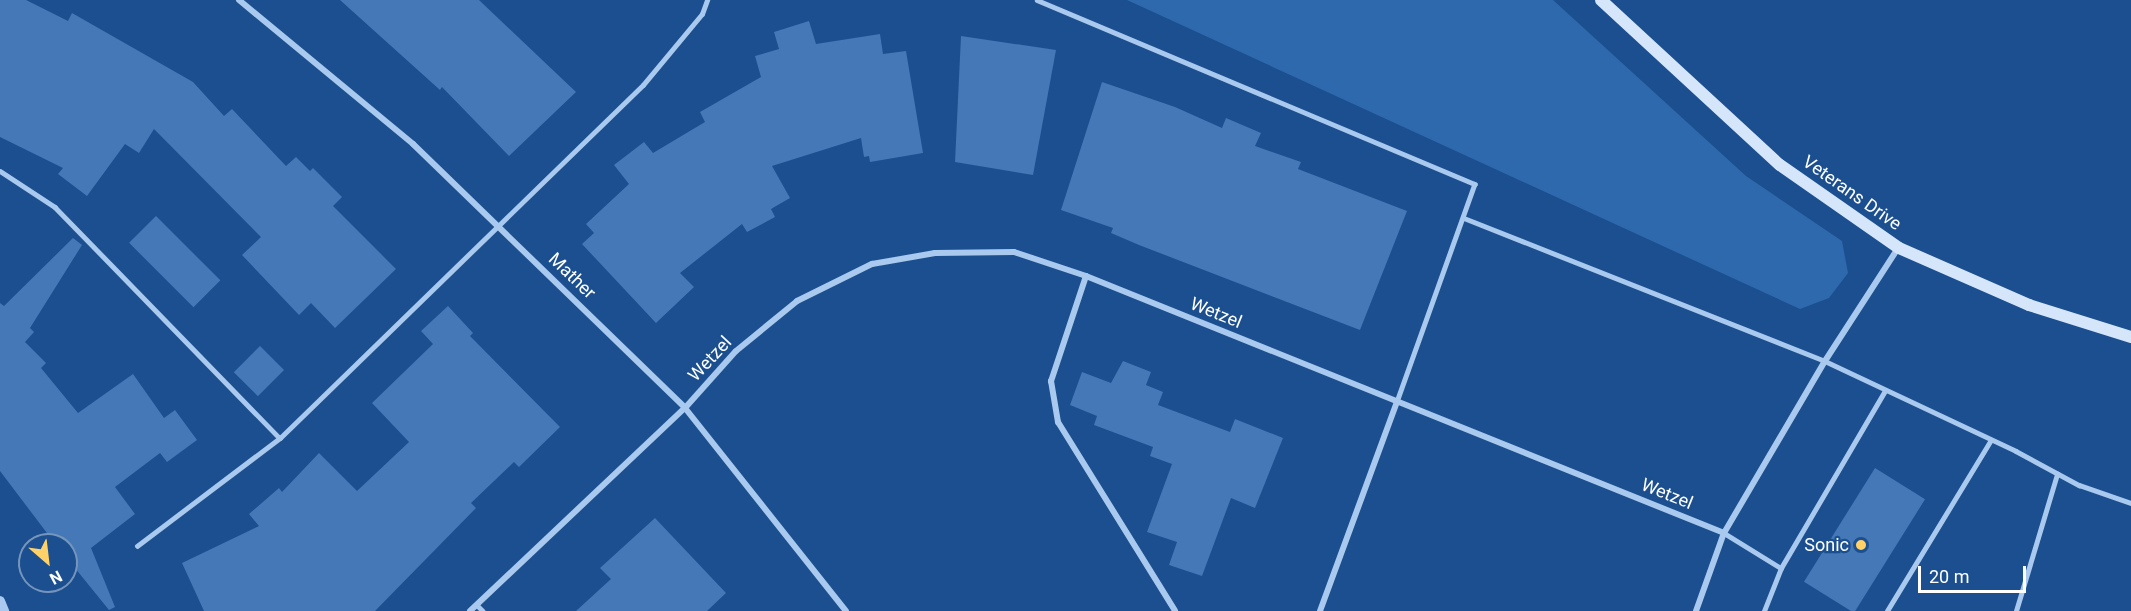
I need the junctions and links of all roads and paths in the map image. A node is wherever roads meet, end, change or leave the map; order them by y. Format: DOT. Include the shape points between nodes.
graph roads {
  1 [pos="239,0"];
  2 [pos="707,0"];
  3 [pos="1037,0"];
  4 [pos="1601,0"];
  5 [pos="0,171"];
  6 [pos="1464,218"];
  7 [pos="498,226"];
  8 [pos="1899,248"];
  9 [pos="1086,276"];
  10 [pos="2131,337"];
  11 [pos="1825,361"];
  12 [pos="1886,391"];
  13 [pos="1397,402"];
  14 [pos="686,408"];
  15 [pos="280,438"];
  16 [pos="1991,440"];
  17 [pos="2057,474"];
  18 [pos="2131,503"];
  19 [pos="1724,533"];
  20 [pos="137,546"];
  21 [pos="1781,568"];
  22 [pos="0,601"];
  23 [pos="477,605"];
  24 [pos="4,611"];
  25 [pos="470,611"];
  26 [pos="483,611"];
  27 [pos="846,611"];
  28 [pos="1175,611"];
  29 [pos="1320,611"];
  30 [pos="1696,611"];
  31 [pos="1764,611"];
  32 [pos="1887,611"];
  33 [pos="2016,611"];
  1 -- 7 [label="street, Mather" via="413,144"];
  2 -- 7 [label="lane" via="702,14 644,85"];
  3 -- 6 [label="lane" via="1476,184"];
  4 -- 8 [label="main road, Veterans Drive" via="1780,165"];
  5 -- 15 [label="lane" via="55,207"];
  6 -- 11 [label="lane"];
  6 -- 13 [label="lane"];
  7 -- 14 [label="street, Mather"];
  7 -- 15 [label="lane"];
  8 -- 10 [label="main road, Veterans Drive" via="2029,305"];
  8 -- 11 [label="street"];
  9 -- 13 [label="street, Wetzel"];
  9 -- 14 [label="street, Wetzel" via="1014,252 935,253 872,264 797,301 735,351"];
  9 -- 28 [label="street" via="1051,381 1058,422"];
  11 -- 12 [label="lane"];
  11 -- 19 [label="street"];
  12 -- 16 [label="lane"];
  12 -- 21 [label="lane"];
  13 -- 19 [label="street, Wetzel"];
  13 -- 29 [label="street"];
  14 -- 23 [label="street, Wetzel"];
  14 -- 27 [label="street, Mather"];
  15 -- 20 [label="lane"];
  16 -- 17 [label="lane"];
  16 -- 32 [label="lane"];
  17 -- 18 [label="lane"];
  17 -- 33 [label="lane"];
  19 -- 21 [label="lane"];
  19 -- 30 [label="street"];
  21 -- 31 [label="lane"];
  22 -- 24 [label="street"];
  23 -- 25 [label="street, Wetzel"];
  23 -- 26 [label="lane"];
}
